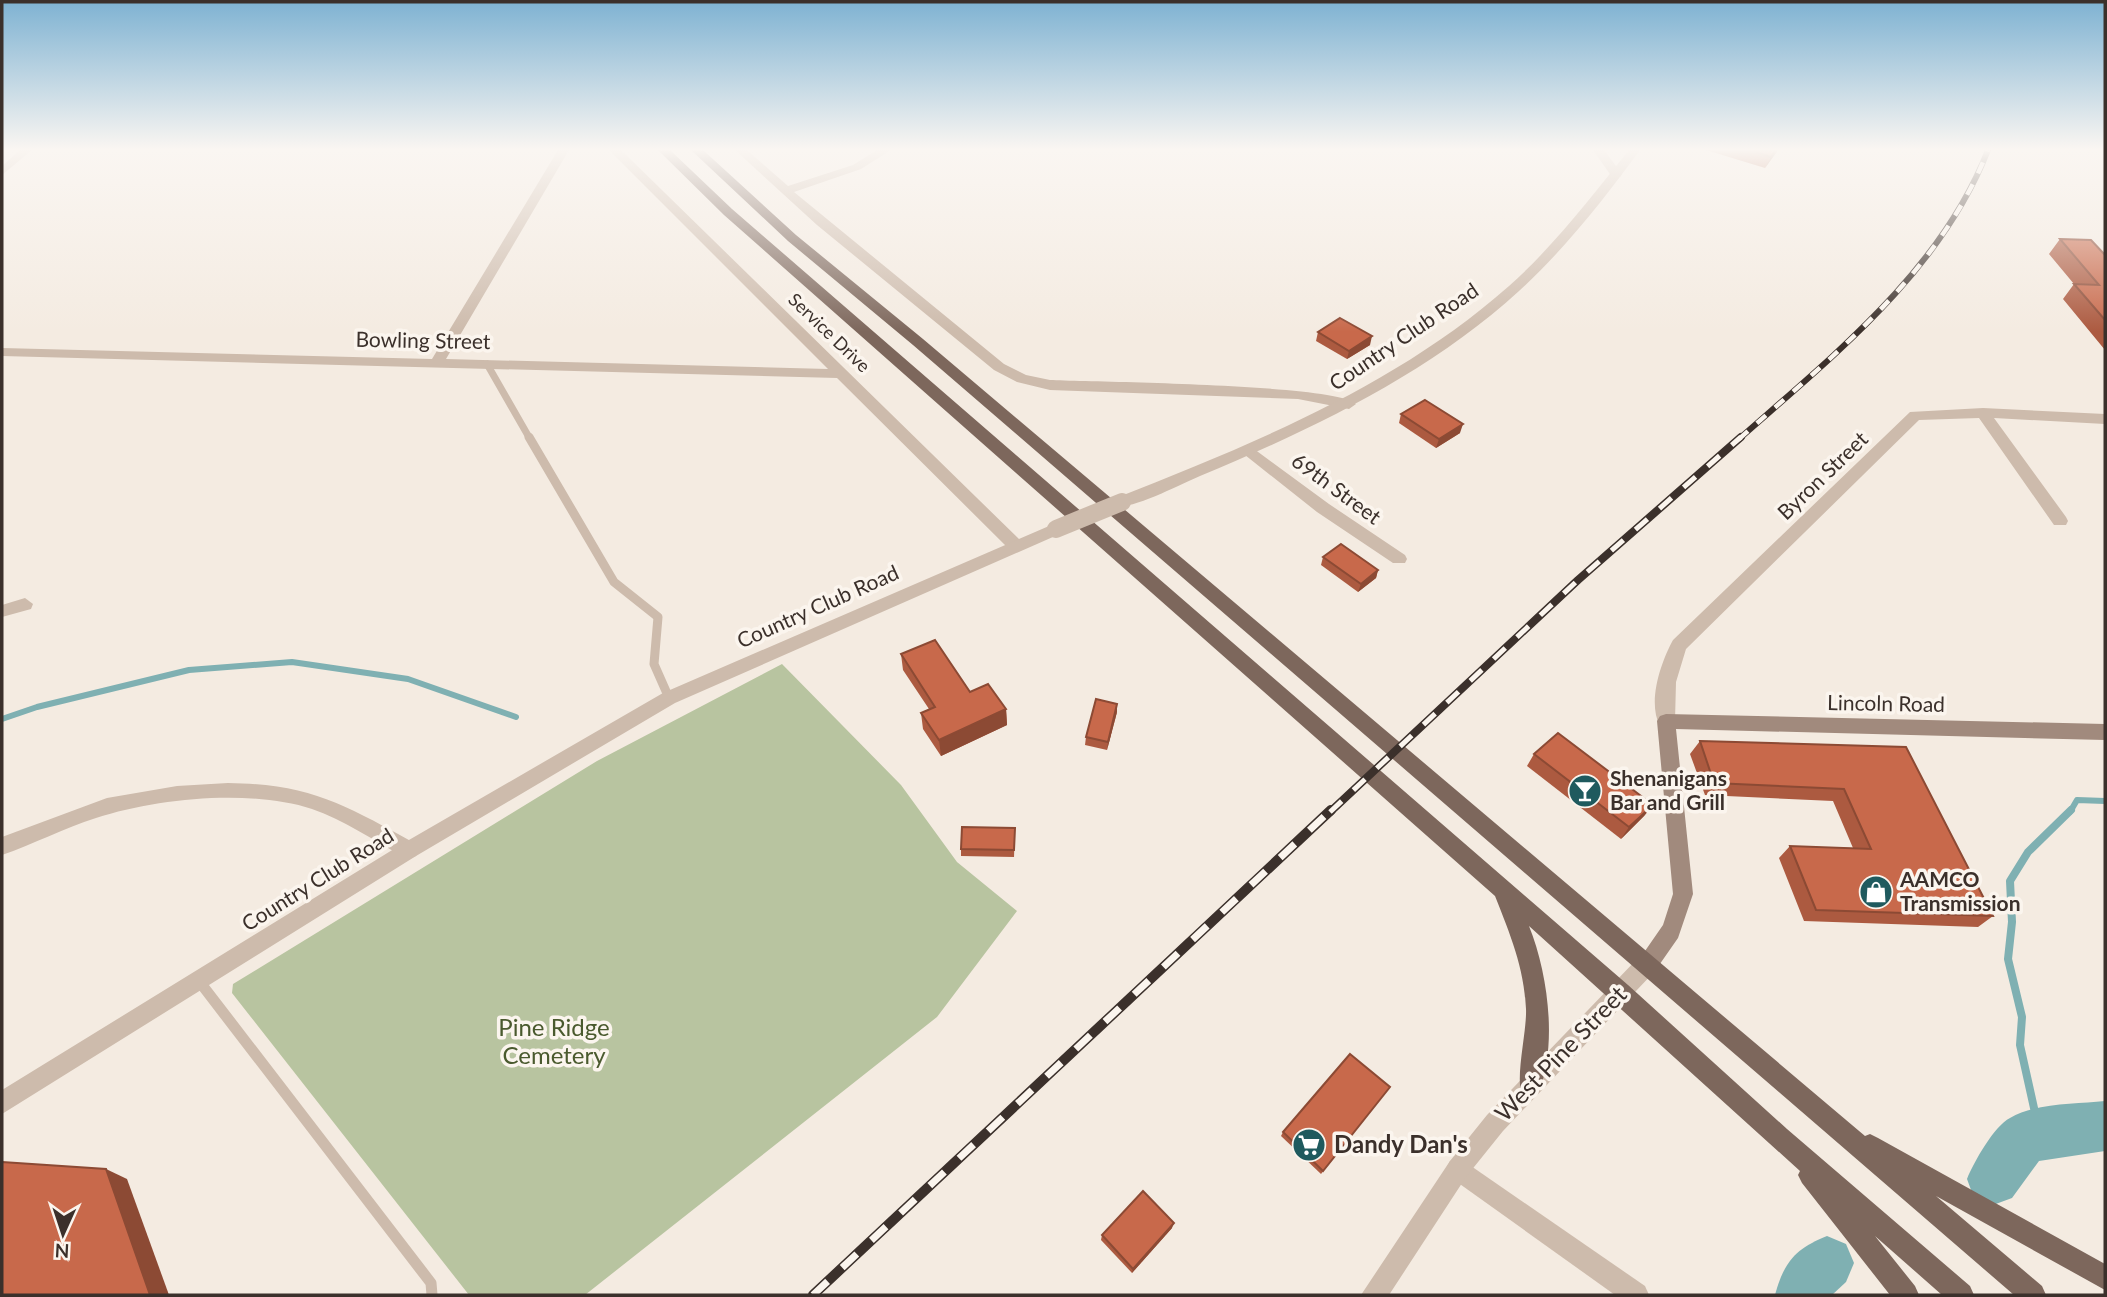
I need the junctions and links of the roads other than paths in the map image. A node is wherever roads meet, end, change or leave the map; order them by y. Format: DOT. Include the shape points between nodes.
graph roads {
  1 [pos="528,211"];
  2 [pos="676,211"];
  3 [pos="726,211"];
  4 [pos="762,211"];
  5 [pos="810,211"];
  6 [pos="1584,211"];
  7 [pos="2,352"];
  8 [pos="437,362"];
  9 [pos="487,364"];
  10 [pos="844,374"];
  11 [pos="1349,404"];
  12 [pos="1983,414"];
  13 [pos="2105,419"];
  14 [pos="1250,451"];
  15 [pos="2060,521"];
  16 [pos="1015,545"];
  17 [pos="1399,559"];
  18 [pos="25,604"];
  19 [pos="2,611"];
  20 [pos="668,698"];
  21 [pos="1666,721"];
  22 [pos="2105,732"];
  23 [pos="2,846"];
  24 [pos="409,850"];
  25 [pos="1499,887"];
  26 [pos="1647,964"];
  27 [pos="199,981"];
  28 [pos="1620,992"];
  29 [pos="1530,1086"];
  30 [pos="2,1103"];
  31 [pos="1832,1125"];
  32 [pos="1779,1137"];
  33 [pos="1458,1169"];
  34 [pos="2105,1278"];
  35 [pos="432,1295"];
  36 [pos="1374,1295"];
  37 [pos="1636,1295"];
  38 [pos="1906,1295"];
  39 [pos="1961,1295"];
  40 [pos="2033,1295"];
  1 -- 8 [label="street"];
  2 -- 10 [label="street, Service Drive"];
  3 -- 25 [label="main road"];
  4 -- 26 [label="main road"];
  5 -- 11 [label="street" via="999,367 1022,379 1050,385 1298,394"];
  6 -- 11 [label="street, Country Club Road" via="1497,303"];
  7 -- 8 [label="street, Bowling Street"];
  8 -- 9 [label="street, Bowling Street"];
  9 -- 10 [label="street, Bowling Street"];
  9 -- 20 [label="lane" via="614,582 658,617 654,664"];
  10 -- 16 [label="street, Service Drive"];
  11 -- 14 [label="street, Country Club Road"];
  12 -- 13 [label="street, Byron Street"];
  12 -- 15 [label="street"];
  12 -- 21 [label="street, Byron Street" via="1915,415 1679,645 1668,677"];
  14 -- 16 [label="street, Country Club Road, bridge"];
  14 -- 17 [label="street, 69th Street"];
  16 -- 20 [label="street, Country Club Road"];
  18 -- 19 [label="street"];
  20 -- 24 [label="street, Country Club Road"];
  21 -- 22 [label="main road, Lincoln Road"];
  21 -- 26 [label="main road, West Pine Street" via="1682,869 1679,918"];
  23 -- 24 [label="street" via="107,806 182,794 246,793 299,797 343,814"];
  24 -- 27 [label="street, Country Club Road"];
  25 -- 28 [label="main road"];
  25 -- 29 [label="main road" via="1520,927 1536,982 1538,1034"];
  26 -- 28 [label="street, West Pine Street"];
  26 -- 31 [label="main road"];
  27 -- 30 [label="street, Country Club Road"];
  27 -- 35 [label="lane" via="431,1283"];
  28 -- 29 [label="street, West Pine Street"];
  28 -- 32 [label="main road"];
  29 -- 33 [label="street, West Pine Street"];
  31 -- 34 [label="main road"];
  31 -- 40 [label="main road"];
  32 -- 38 [label="main road"];
  32 -- 39 [label="main road"];
  33 -- 36 [label="street, West Pine Street"];
  33 -- 37 [label="street"];
}
